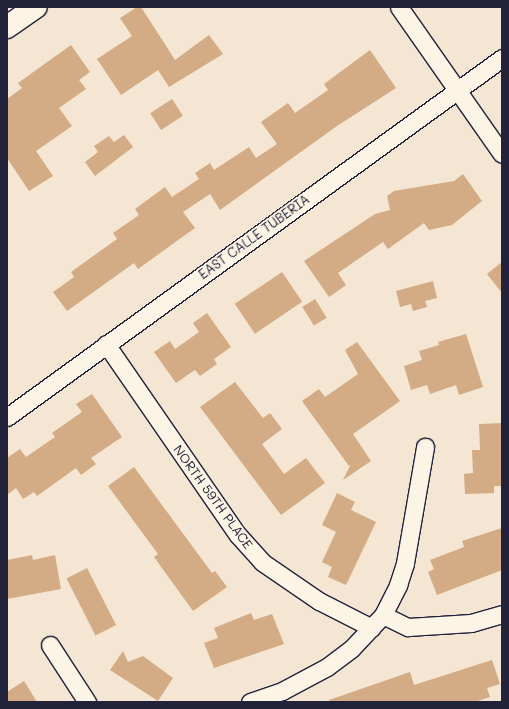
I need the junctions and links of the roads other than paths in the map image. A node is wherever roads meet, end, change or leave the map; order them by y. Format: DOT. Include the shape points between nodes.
graph roads {
  1 [pos="36,7"];
  2 [pos="399,7"];
  3 [pos="7,27"];
  4 [pos="502,58"];
  5 [pos="456,90"];
  6 [pos="502,154"];
  7 [pos="106,344"];
  8 [pos="7,417"];
  9 [pos="425,447"];
  10 [pos="502,614"];
  11 [pos="383,615"];
  12 [pos="372,628"];
  13 [pos="50,645"];
  14 [pos="87,702"];
  15 [pos="250,702"];
  1 -- 3 [label="street"];
  2 -- 5 [label="street"];
  4 -- 5 [label="street, EAST CALLE TUBERIA"];
  5 -- 6 [label="street"];
  5 -- 7 [label="street, EAST CALLE TUBERIA"];
  7 -- 8 [label="street, EAST CALLE TUBERIA"];
  7 -- 12 [label="street, NORTH 59TH PLACE" via="238,535 262,562 319,602"];
  9 -- 11 [label="street" via="405,563 398,585"];
  10 -- 11 [label="street" via="471,623 408,627"];
  11 -- 12 [label="street"];
  12 -- 15 [label="street" via="327,667 282,691"];
  13 -- 14 [label="street"];
}
